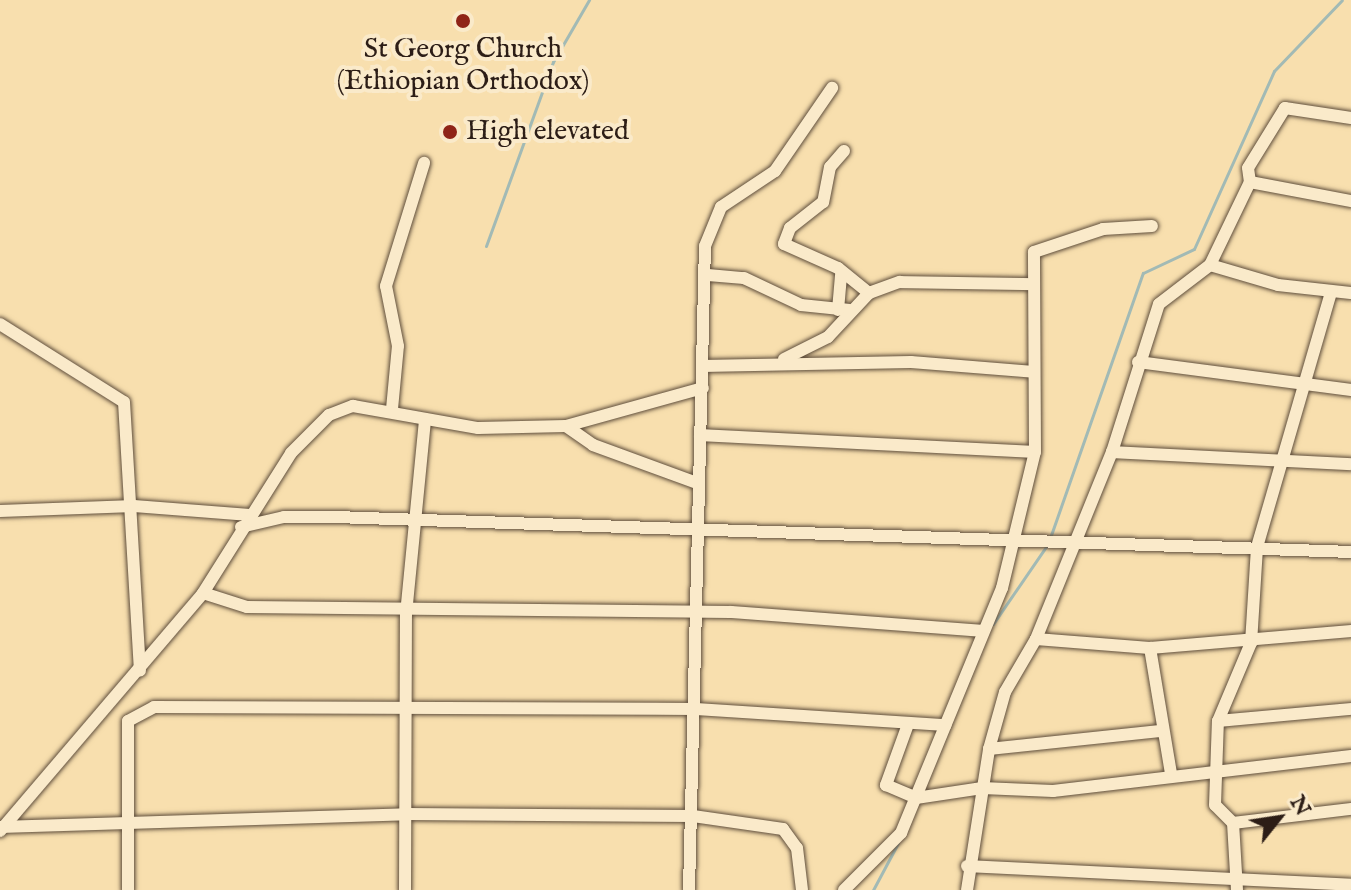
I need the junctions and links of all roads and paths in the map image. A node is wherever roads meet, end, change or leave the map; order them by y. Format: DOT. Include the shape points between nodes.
graph roads {
  1 [pos="832,88"];
  2 [pos="1351,118"];
  3 [pos="844,151"];
  4 [pos="424,163"];
  5 [pos="1250,182"];
  6 [pos="1351,201"];
  7 [pos="1152,226"];
  8 [pos="1210,265"];
  9 [pos="708,275"];
  10 [pos="841,275"];
  11 [pos="1032,284"];
  12 [pos="1331,292"];
  13 [pos="869,293"];
  14 [pos="1351,293"];
  15 [pos="844,310"];
  16 [pos="0,324"];
  17 [pos="781,360"];
  18 [pos="1138,362"];
  19 [pos="702,366"];
  20 [pos="1034,372"];
  21 [pos="1304,386"];
  22 [pos="703,388"];
  23 [pos="1351,390"];
  24 [pos="392,409"];
  25 [pos="425,419"];
  26 [pos="566,426"];
  27 [pos="700,435"];
  28 [pos="1035,452"];
  29 [pos="1112,452"];
  30 [pos="1283,460"];
  31 [pos="1351,464"];
  32 [pos="697,483"];
  33 [pos="134,506"];
  34 [pos="0,511"];
  35 [pos="250,515"];
  36 [pos="412,520"];
  37 [pos="241,527"];
  38 [pos="695,528"];
  39 [pos="1009,541"];
  40 [pos="1077,541"];
  41 [pos="1257,547"];
  42 [pos="1351,552"];
  43 [pos="203,593"];
  44 [pos="694,611"];
  45 [pos="406,614"];
  46 [pos="981,631"];
  47 [pos="1351,631"];
  48 [pos="1036,639"];
  49 [pos="1251,643"];
  50 [pos="1150,648"];
  51 [pos="140,671"];
  52 [pos="110,709"];
  53 [pos="407,709"];
  54 [pos="696,709"];
  55 [pos="1351,709"];
  56 [pos="128,721"];
  57 [pos="1218,721"];
  58 [pos="945,725"];
  59 [pos="907,727"];
  60 [pos="1160,731"];
  61 [pos="989,749"];
  62 [pos="1351,756"];
  63 [pos="1211,772"];
  64 [pos="1171,774"];
  65 [pos="982,788"];
  66 [pos="916,798"];
  67 [pos="1351,809"];
  68 [pos="407,814"];
  69 [pos="693,816"];
  70 [pos="1233,823"];
  71 [pos="1,829"];
  72 [pos="129,829"];
  73 [pos="967,866"];
  74 [pos="1237,885"];
  75 [pos="1351,885"];
  76 [pos="128,890"];
  77 [pos="405,890"];
  78 [pos="689,890"];
  79 [pos="802,890"];
  80 [pos="844,890"];
  81 [pos="967,890"];
  1 -- 9 [label="street" via="775,171 721,207 705,246"];
  2 -- 5 [label="street" via="1285,108 1253,152"];
  3 -- 10 [label="street" via="830,167 823,202 790,228 784,244"];
  4 -- 24 [label="street" via="386,286 398,346"];
  5 -- 6 [label="street"];
  5 -- 8 [label="street"];
  7 -- 11 [label="street" via="1042,244 1034,252"];
  8 -- 12 [label="street"];
  8 -- 18 [label="street" via="1159,304"];
  9 -- 15 [label="street" via="744,278 783,299"];
  9 -- 19 [label="street"];
  10 -- 13 [label="street"];
  10 -- 15 [label="street"];
  11 -- 13 [label="street" via="921,280"];
  11 -- 20 [label="street"];
  12 -- 14 [label="street"];
  12 -- 21 [label="street"];
  13 -- 15 [label="street"];
  15 -- 17 [label="street" via="828,337"];
  16 -- 33 [label="street" via="124,402"];
  17 -- 19 [label="street"];
  17 -- 20 [label="street"];
  18 -- 21 [label="street"];
  18 -- 29 [label="street"];
  19 -- 22 [label="street"];
  20 -- 28 [label="street"];
  21 -- 23 [label="street"];
  21 -- 30 [label="street"];
  22 -- 26 [label="street"];
  22 -- 27 [label="street"];
  24 -- 25 [label="street"];
  24 -- 35 [label="street" via="353,406 329,415 291,453"];
  25 -- 26 [label="street" via="478,428"];
  25 -- 36 [label="street"];
  26 -- 32 [label="street" via="669,478"];
  27 -- 28 [label="street"];
  27 -- 32 [label="street"];
  28 -- 39 [label="street"];
  29 -- 30 [label="street"];
  29 -- 40 [label="street"];
  30 -- 31 [label="street"];
  30 -- 41 [label="street"];
  32 -- 38 [label="street"];
  33 -- 34 [label="street"];
  33 -- 35 [label="street"];
  33 -- 51 [label="street"];
  35 -- 37 [label="street"];
  36 -- 37 [label="street" via="284,517"];
  36 -- 38 [label="street"];
  36 -- 45 [label="street"];
  37 -- 43 [label="street"];
  38 -- 39 [label="street"];
  38 -- 44 [label="street"];
  39 -- 40 [label="street"];
  39 -- 46 [label="street" via="1002,588"];
  40 -- 41 [label="street"];
  40 -- 48 [label="street"];
  41 -- 42 [label="street"];
  41 -- 49 [label="street"];
  43 -- 45 [label="street" via="247,607"];
  43 -- 51 [label="street"];
  44 -- 45 [label="street"];
  44 -- 46 [label="street"];
  44 -- 54 [label="street"];
  45 -- 53 [label="street"];
  46 -- 58 [label="street"];
  47 -- 49 [label="street"];
  48 -- 50 [label="street"];
  48 -- 61 [label="street" via="1005,692"];
  49 -- 50 [label="street"];
  49 -- 57 [label="street"];
  50 -- 60 [label="street"];
  51 -- 52 [label="street"];
  52 -- 56 [label="street"];
  52 -- 71 [label="street"];
  53 -- 54 [label="street"];
  53 -- 56 [label="street" via="154,707"];
  53 -- 68 [label="street"];
  54 -- 59 [label="street"];
  54 -- 69 [label="street"];
  55 -- 57 [label="street"];
  56 -- 72 [label="street"];
  57 -- 63 [label="street"];
  58 -- 59 [label="street"];
  58 -- 66 [label="street"];
  59 -- 66 [label="street" via="886,785"];
  60 -- 61 [label="street"];
  60 -- 64 [label="street"];
  61 -- 65 [label="street"];
  62 -- 63 [label="street"];
  63 -- 64 [label="street"];
  63 -- 70 [label="street" via="1215,805"];
  64 -- 65 [label="street" via="1053,791"];
  65 -- 66 [label="street"];
  65 -- 73 [label="street"];
  66 -- 80 [label="street" via="901,833"];
  67 -- 70 [label="street"];
  68 -- 69 [label="street"];
  68 -- 72 [label="street"];
  68 -- 77 [label="street"];
  69 -- 78 [label="street"];
  69 -- 79 [label="street" via="783,829 797,848"];
  70 -- 74 [label="street"];
  71 -- 72 [label="street"];
  72 -- 76 [label="street"];
  73 -- 74 [label="street"];
  73 -- 81 [label="street"];
  74 -- 75 [label="street"];
}
